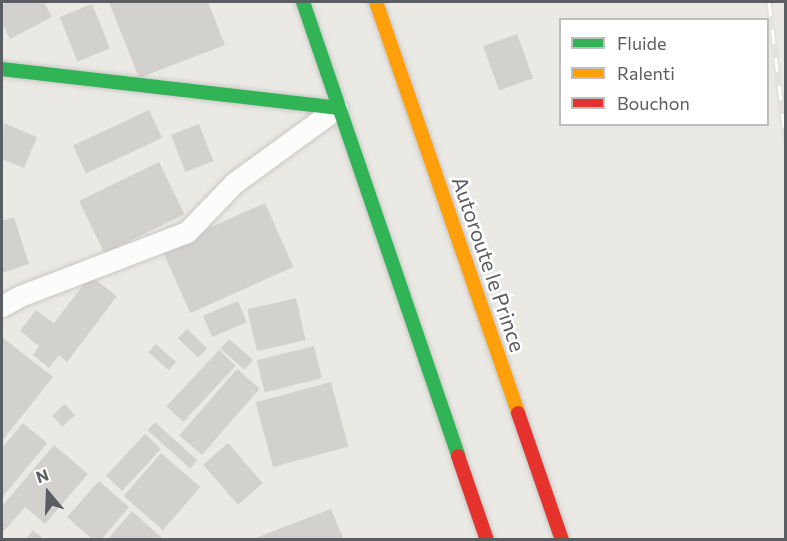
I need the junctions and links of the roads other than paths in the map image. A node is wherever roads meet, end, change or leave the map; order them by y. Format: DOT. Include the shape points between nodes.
graph roads {
  1 [pos="303,2"];
  2 [pos="376,2"];
  3 [pos="2,69"];
  4 [pos="337,108"];
  5 [pos="2,306"];
  6 [pos="487,540"];
  7 [pos="562,540"];
  1 -- 4 [label="main road"];
  2 -- 7 [label="main road, Autoroute le Prince"];
  3 -- 4 [label="main road"];
  4 -- 5 [label="lane" via="234,183 188,232"];
  4 -- 6 [label="main road"];
}
